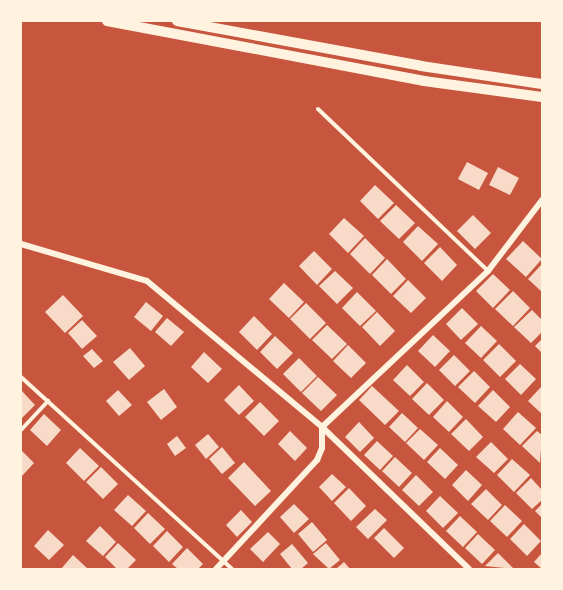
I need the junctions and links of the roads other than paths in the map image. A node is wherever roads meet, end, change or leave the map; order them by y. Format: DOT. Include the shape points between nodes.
graph roads {
  1 [pos="107,21"];
  2 [pos="177,21"];
  3 [pos="542,84"];
  4 [pos="542,97"];
  5 [pos="318,109"];
  6 [pos="542,200"];
  7 [pos="21,244"];
  8 [pos="488,271"];
  9 [pos="21,377"];
  10 [pos="48,401"];
  11 [pos="322,427"];
  12 [pos="21,430"];
  13 [pos="224,561"];
  14 [pos="216,569"];
  15 [pos="232,569"];
  16 [pos="469,569"];
  1 -- 4 [label="main road" via="424,81"];
  2 -- 3 [label="main road"];
  5 -- 8 [label="lane"];
  6 -- 8 [label="street"];
  7 -- 11 [label="street" via="147,281"];
  8 -- 11 [label="street"];
  9 -- 10 [label="lane"];
  10 -- 12 [label="lane"];
  10 -- 13 [label="lane"];
  11 -- 13 [label="street" via="322,448 316,460"];
  11 -- 16 [label="street"];
  13 -- 14 [label="street"];
  13 -- 15 [label="lane"];
}
